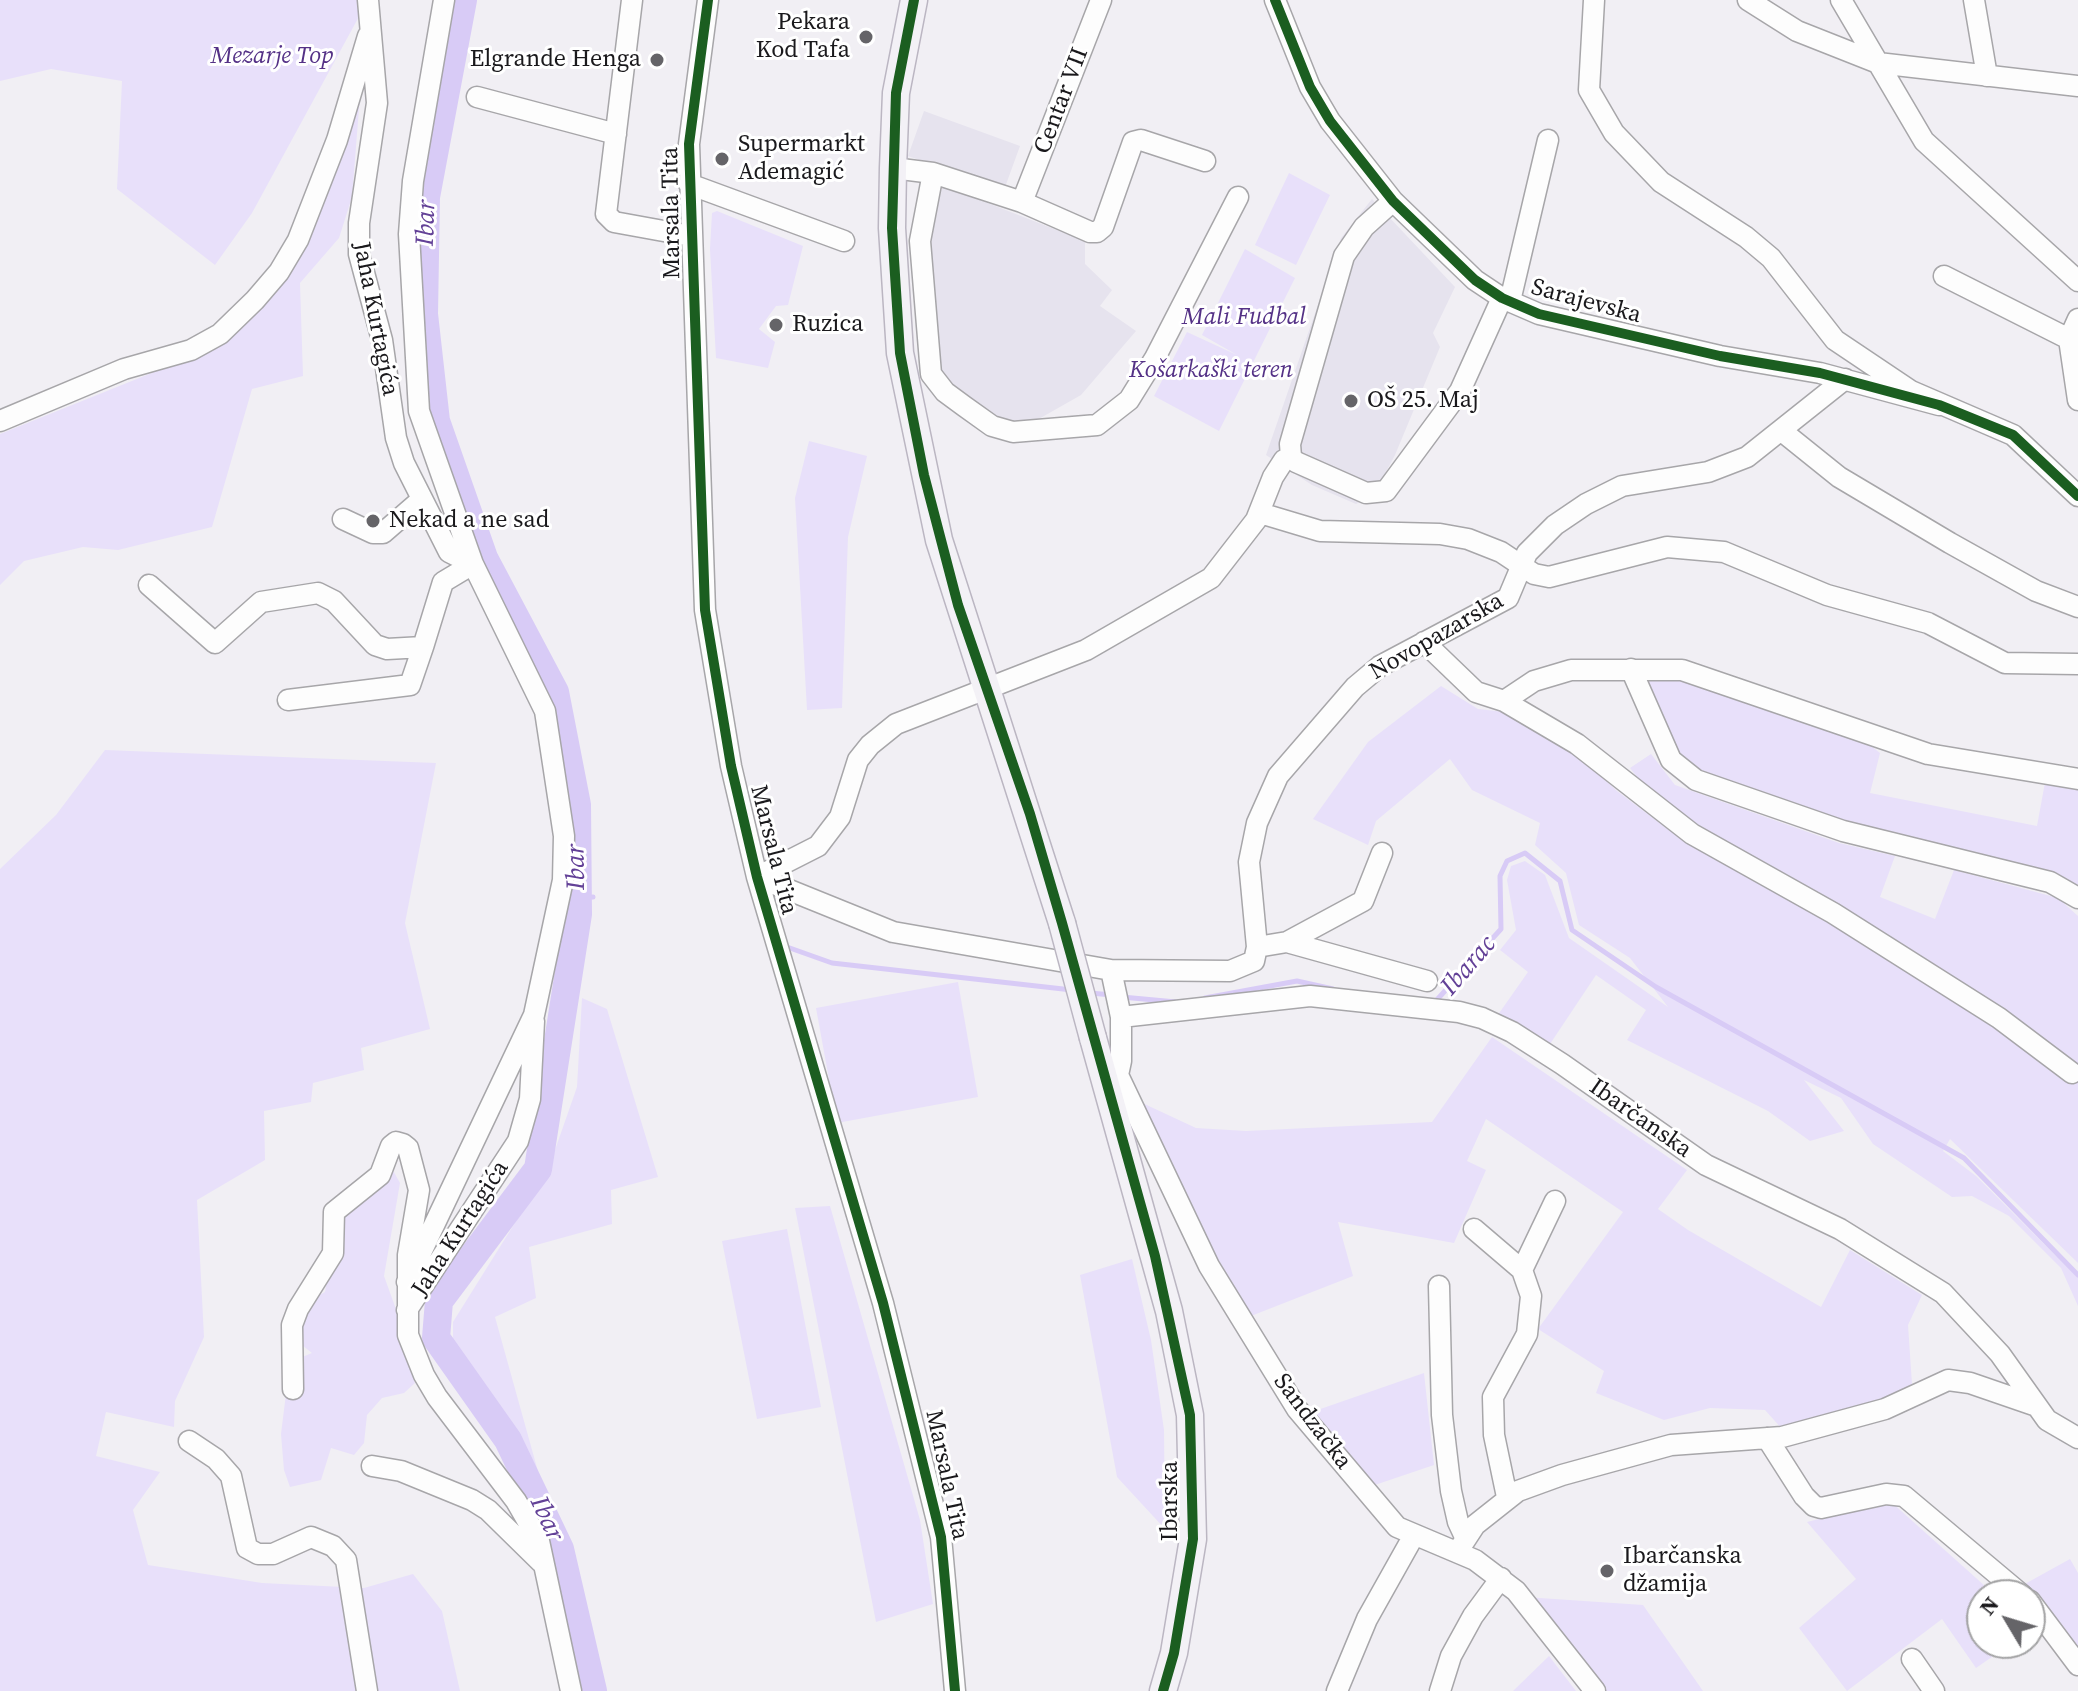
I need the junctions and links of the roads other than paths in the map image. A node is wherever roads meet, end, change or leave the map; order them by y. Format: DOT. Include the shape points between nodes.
graph roads {
  1 [pos="368,0"];
  2 [pos="444,0"];
  3 [pos="609,0"];
  4 [pos="708,0"];
  5 [pos="914,0"];
  6 [pos="1101,0"];
  7 [pos="1275,0"];
  8 [pos="1594,0"];
  9 [pos="1748,0"];
  10 [pos="1841,0"];
  11 [pos="1974,0"];
  12 [pos="631,4"];
  13 [pos="371,22"];
  14 [pos="1878,63"];
  15 [pos="1987,76"];
  16 [pos="2077,88"];
  17 [pos="477,97"];
  18 [pos="616,134"];
  19 [pos="1548,140"];
  20 [pos="1205,161"];
  21 [pos="893,168"];
  22 [pos="933,173"];
  23 [pos="689,184"];
  24 [pos="1238,197"];
  25 [pos="1393,201"];
  26 [pos="1022,202"];
  27 [pos="691,236"];
  28 [pos="844,241"];
  29 [pos="1944,276"];
  30 [pos="2078,281"];
  31 [pos="1506,300"];
  32 [pos="2078,319"];
  33 [pos="2069,339"];
  34 [pos="1845,379"];
  35 [pos="2078,400"];
  36 [pos="1939,405"];
  37 [pos="0,421"];
  38 [pos="1783,432"];
  39 [pos="1291,457"];
  40 [pos="2078,496"];
  41 [pos="421,500"];
  42 [pos="1260,513"];
  43 [pos="343,519"];
  44 [pos="473,564"];
  45 [pos="1519,567"];
  46 [pos="149,585"];
  47 [pos="2078,607"];
  48 [pos="1424,642"];
  49 [pos="423,647"];
  50 [pos="2078,664"];
  51 [pos="1631,669"];
  52 [pos="988,690"];
  53 [pos="288,700"];
  54 [pos="1504,701"];
  55 [pos="2078,779"];
  56 [pos="1382,853"];
  57 [pos="757,877"];
  58 [pos="2078,898"];
  59 [pos="1287,942"];
  60 [pos="1257,947"];
  61 [pos="1427,981"];
  62 [pos="1116,993"];
  63 [pos="534,1015"];
  64 [pos="2072,1073"];
  65 [pos="1112,1076"];
  66 [pos="1555,1201"];
  67 [pos="1474,1229"];
  68 [pos="1522,1270"];
  69 [pos="407,1282"];
  70 [pos="1439,1286"];
  71 [pos="407,1310"];
  72 [pos="293,1389"];
  73 [pos="2034,1405"];
  74 [pos="1767,1438"];
  75 [pos="2078,1438"];
  76 [pos="189,1441"];
  77 [pos="372,1466"];
  78 [pos="1507,1497"];
  79 [pos="1413,1537"];
  80 [pos="1462,1544"];
  81 [pos="544,1566"];
  82 [pos="1501,1578"];
  83 [pos="2003,1579"];
  84 [pos="2046,1622"];
  85 [pos="1912,1659"];
  86 [pos="2078,1665"];
  87 [pos="367,1691"];
  88 [pos="571,1691"];
  89 [pos="955,1691"];
  90 [pos="1163,1691"];
  91 [pos="1337,1691"];
  92 [pos="1440,1691"];
  93 [pos="1595,1691"];
  94 [pos="1934,1691"];
  1 -- 13 [label="street, Jaha Kurtagića"];
  2 -- 44 [label="street, Jaha Kurtagića" via="413,181 411,267 419,411"];
  3 -- 12 [label="street"];
  4 -- 23 [label="street, Marsala Tita" via="689,144"];
  5 -- 21 [label="main road, Ibarska" via="896,93"];
  6 -- 26 [label="street, Centar VII"];
  7 -- 25 [label="street, Sarajevska" via="1310,87"];
  8 -- 36 [label="street" via="1589,90 1614,133 1661,182 1771,258 1835,340"];
  9 -- 14 [label="street" via="1797,31"];
  10 -- 14 [label="street"];
  11 -- 15 [label="street"];
  12 -- 18 [label="street"];
  13 -- 37 [label="street" via="337,140 298,240 255,300 220,334 191,350 124,369"];
  13 -- 41 [label="street, Jaha Kurtagića" via="377,103 359,254 382,340 396,438"];
  14 -- 15 [label="street"];
  14 -- 30 [label="street" via="1924,141"];
  15 -- 16 [label="street"];
  17 -- 18 [label="street"];
  18 -- 27 [label="street" via="604,206 610,220"];
  19 -- 31 [label="street"];
  20 -- 26 [label="street" via="1133,142 1097,232"];
  21 -- 22 [label="street"];
  21 -- 52 [label="main road, Ibarska" via="900,353 939,540"];
  22 -- 24 [label="street" via="920,241 931,374 945,392 992,426 1013,432 1097,425 1129,400"];
  22 -- 26 [label="street"];
  23 -- 27 [label="street, Marsala Tita"];
  23 -- 28 [label="street"];
  25 -- 31 [label="street, Sarajevska" via="1475,280"];
  25 -- 39 [label="street" via="1364,227 1344,256 1290,444"];
  27 -- 57 [label="street, Marsala Tita" via="705,610 731,766"];
  29 -- 33 [label="street"];
  31 -- 34 [label="street, Sarajevska" via="1539,314"];
  31 -- 39 [label="street" via="1460,391 1386,491 1366,493"];
  32 -- 33 [label="street"];
  33 -- 35 [label="street"];
  34 -- 36 [label="street, Sarajevska"];
  34 -- 38 [label="street, Novopazarska"];
  36 -- 40 [label="street" via="2013,435"];
  38 -- 45 [label="street, Novopazarska" via="1747,457 1708,472 1622,486 1586,504 1555,525"];
  38 -- 47 [label="street" via="1839,477 2008,576"];
  39 -- 42 [label="street" via="1273,477"];
  41 -- 43 [label="street" via="383,533"];
  41 -- 44 [label="street, Jaha Kurtagića" via="449,552"];
  42 -- 45 [label="street" via="1320,531 1468,539 1501,552"];
  42 -- 52 [label="street" via="1211,578 1086,650"];
  44 -- 49 [label="street" via="443,582"];
  44 -- 63 [label="street, Jaha Kurtagića" via="545,711 558,776 563,880"];
  45 -- 48 [label="street, Novopazarska" via="1508,598"];
  45 -- 50 [label="street" via="1549,577 1667,547 1724,552 1827,595 1928,623 2005,663"];
  46 -- 49 [label="street" via="215,643 261,602 318,593 334,601 375,645"];
  48 -- 54 [label="street" via="1476,692"];
  48 -- 60 [label="street, Novopazarska" via="1355,687 1278,776 1257,823 1249,862"];
  49 -- 53 [label="street" via="410,685"];
  51 -- 54 [label="street" via="1571,670 1534,681"];
  51 -- 55 [label="street" via="1682,670 1928,754"];
  51 -- 58 [label="street" via="1671,760 1696,780 1843,831 2050,882"];
  52 -- 57 [label="street" via="896,724 870,745 850,775 840,817 818,846"];
  52 -- 65 [label="main road, Ibarska, bridge" via="1093,1038"];
  54 -- 64 [label="street" via="1577,744 1692,834 1833,913 1999,1018"];
  56 -- 59 [label="street" via="1363,901"];
  57 -- 62 [label="street" via="893,932"];
  57 -- 89 [label="street, Marsala Tita" via="905,1383 941,1537"];
  59 -- 60 [label="street"];
  59 -- 61 [label="street"];
  60 -- 62 [label="street" via="1254,961 1230,971"];
  62 -- 65 [label="street"];
  62 -- 73 [label="street, Ibarčanska" via="1310,996 1482,1018 1562,1064 1706,1165 1840,1229 1943,1293 2000,1354"];
  63 -- 69 [label="street, Jaha Kurtagića"];
  63 -- 71 [label="street, Jaha Kurtagića" via="530,1099 518,1141"];
  65 -- 79 [label="street, Sandzačka" via="1209,1266 1297,1409 1371,1499"];
  65 -- 90 [label="main road, Ibarska" via="1190,1415 1194,1497 1188,1580"];
  66 -- 68 [label="street"];
  67 -- 68 [label="street"];
  68 -- 78 [label="street" via="1531,1296 1531,1319 1520,1351 1499,1383 1491,1415"];
  69 -- 71 [label="street"];
  69 -- 72 [label="street" via="419,1190 408,1148 396,1142 380,1175 334,1212 333,1253 292,1325"];
  70 -- 80 [label="street" via="1442,1415"];
  71 -- 81 [label="street, Jaha Kurtagića" via="408,1335 424,1375 516,1501 539,1541"];
  73 -- 74 [label="street" via="1948,1380 1870,1414"];
  73 -- 75 [label="street, Ibarčanska" via="2061,1431"];
  74 -- 78 [label="street" via="1671,1445 1562,1475"];
  74 -- 83 [label="street" via="1814,1506 1904,1496"];
  76 -- 87 [label="street" via="231,1476 247,1548 273,1554 311,1537 333,1546 346,1560"];
  77 -- 81 [label="street" via="401,1471 472,1500"];
  78 -- 80 [label="street"];
  79 -- 80 [label="street, Sandzačka"];
  79 -- 91 [label="street" via="1367,1619"];
  80 -- 82 [label="street, Sandzačka"];
  81 -- 88 [label="street, Jaha Kurtagića"];
  82 -- 92 [label="street" via="1451,1656"];
  82 -- 93 [label="street, Sandzačka" via="1549,1629"];
  84 -- 86 [label="street"];
  85 -- 94 [label="street"];
}
